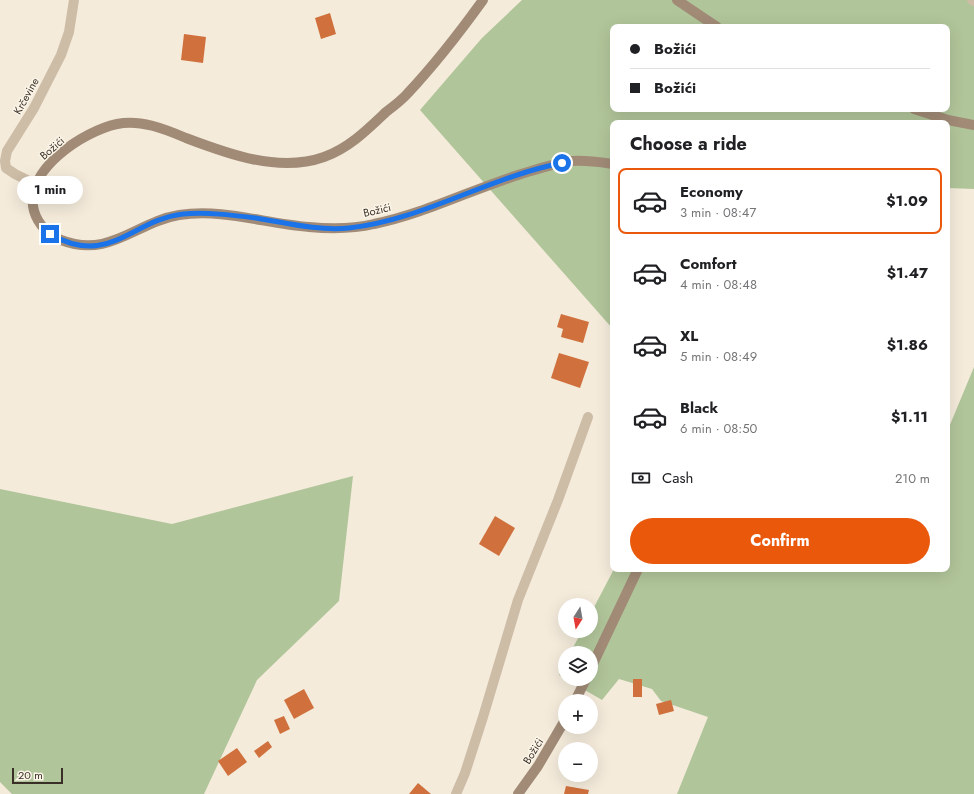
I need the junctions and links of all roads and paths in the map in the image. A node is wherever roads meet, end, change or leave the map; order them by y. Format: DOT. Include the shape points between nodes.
graph roads {
  1 [pos="74,0"];
  2 [pos="483,0"];
  3 [pos="677,0"];
  4 [pos="713,24"];
  5 [pos="923,112"];
  6 [pos="948,120"];
  7 [pos="950,120"];
  8 [pos="974,125"];
  9 [pos="610,164"];
  10 [pos="36,184"];
  11 [pos="588,417"];
  12 [pos="637,572"];
  13 [pos="598,653"];
  14 [pos="558,732"];
  15 [pos="456,794"];
  16 [pos="518,794"];
  1 -- 10 [label="street, Krčevine" via="69,32 61,55 34,108 7,152 5,161 6,168"];
  2 -- 10 [label="main road, Božići" via="407,94 353,142 324,157 293,163 255,159 235,155 152,126 127,122 104,128 66,150 48,165"];
  3 -- 4 [label="main road"];
  5 -- 6 [label="main road"];
  7 -- 8 [label="main road"];
  9 -- 10 [label="main road, Božići" via="570,161 554,165 492,183 421,211 374,224 347,228 308,227 256,218 183,214 166,218 110,243 86,246 60,240 40,224 33,205"];
  11 -- 15 [label="street" via="518,600 483,717"];
  12 -- 13 [label="main road"];
  14 -- 16 [label="main road, Božići"];
}
